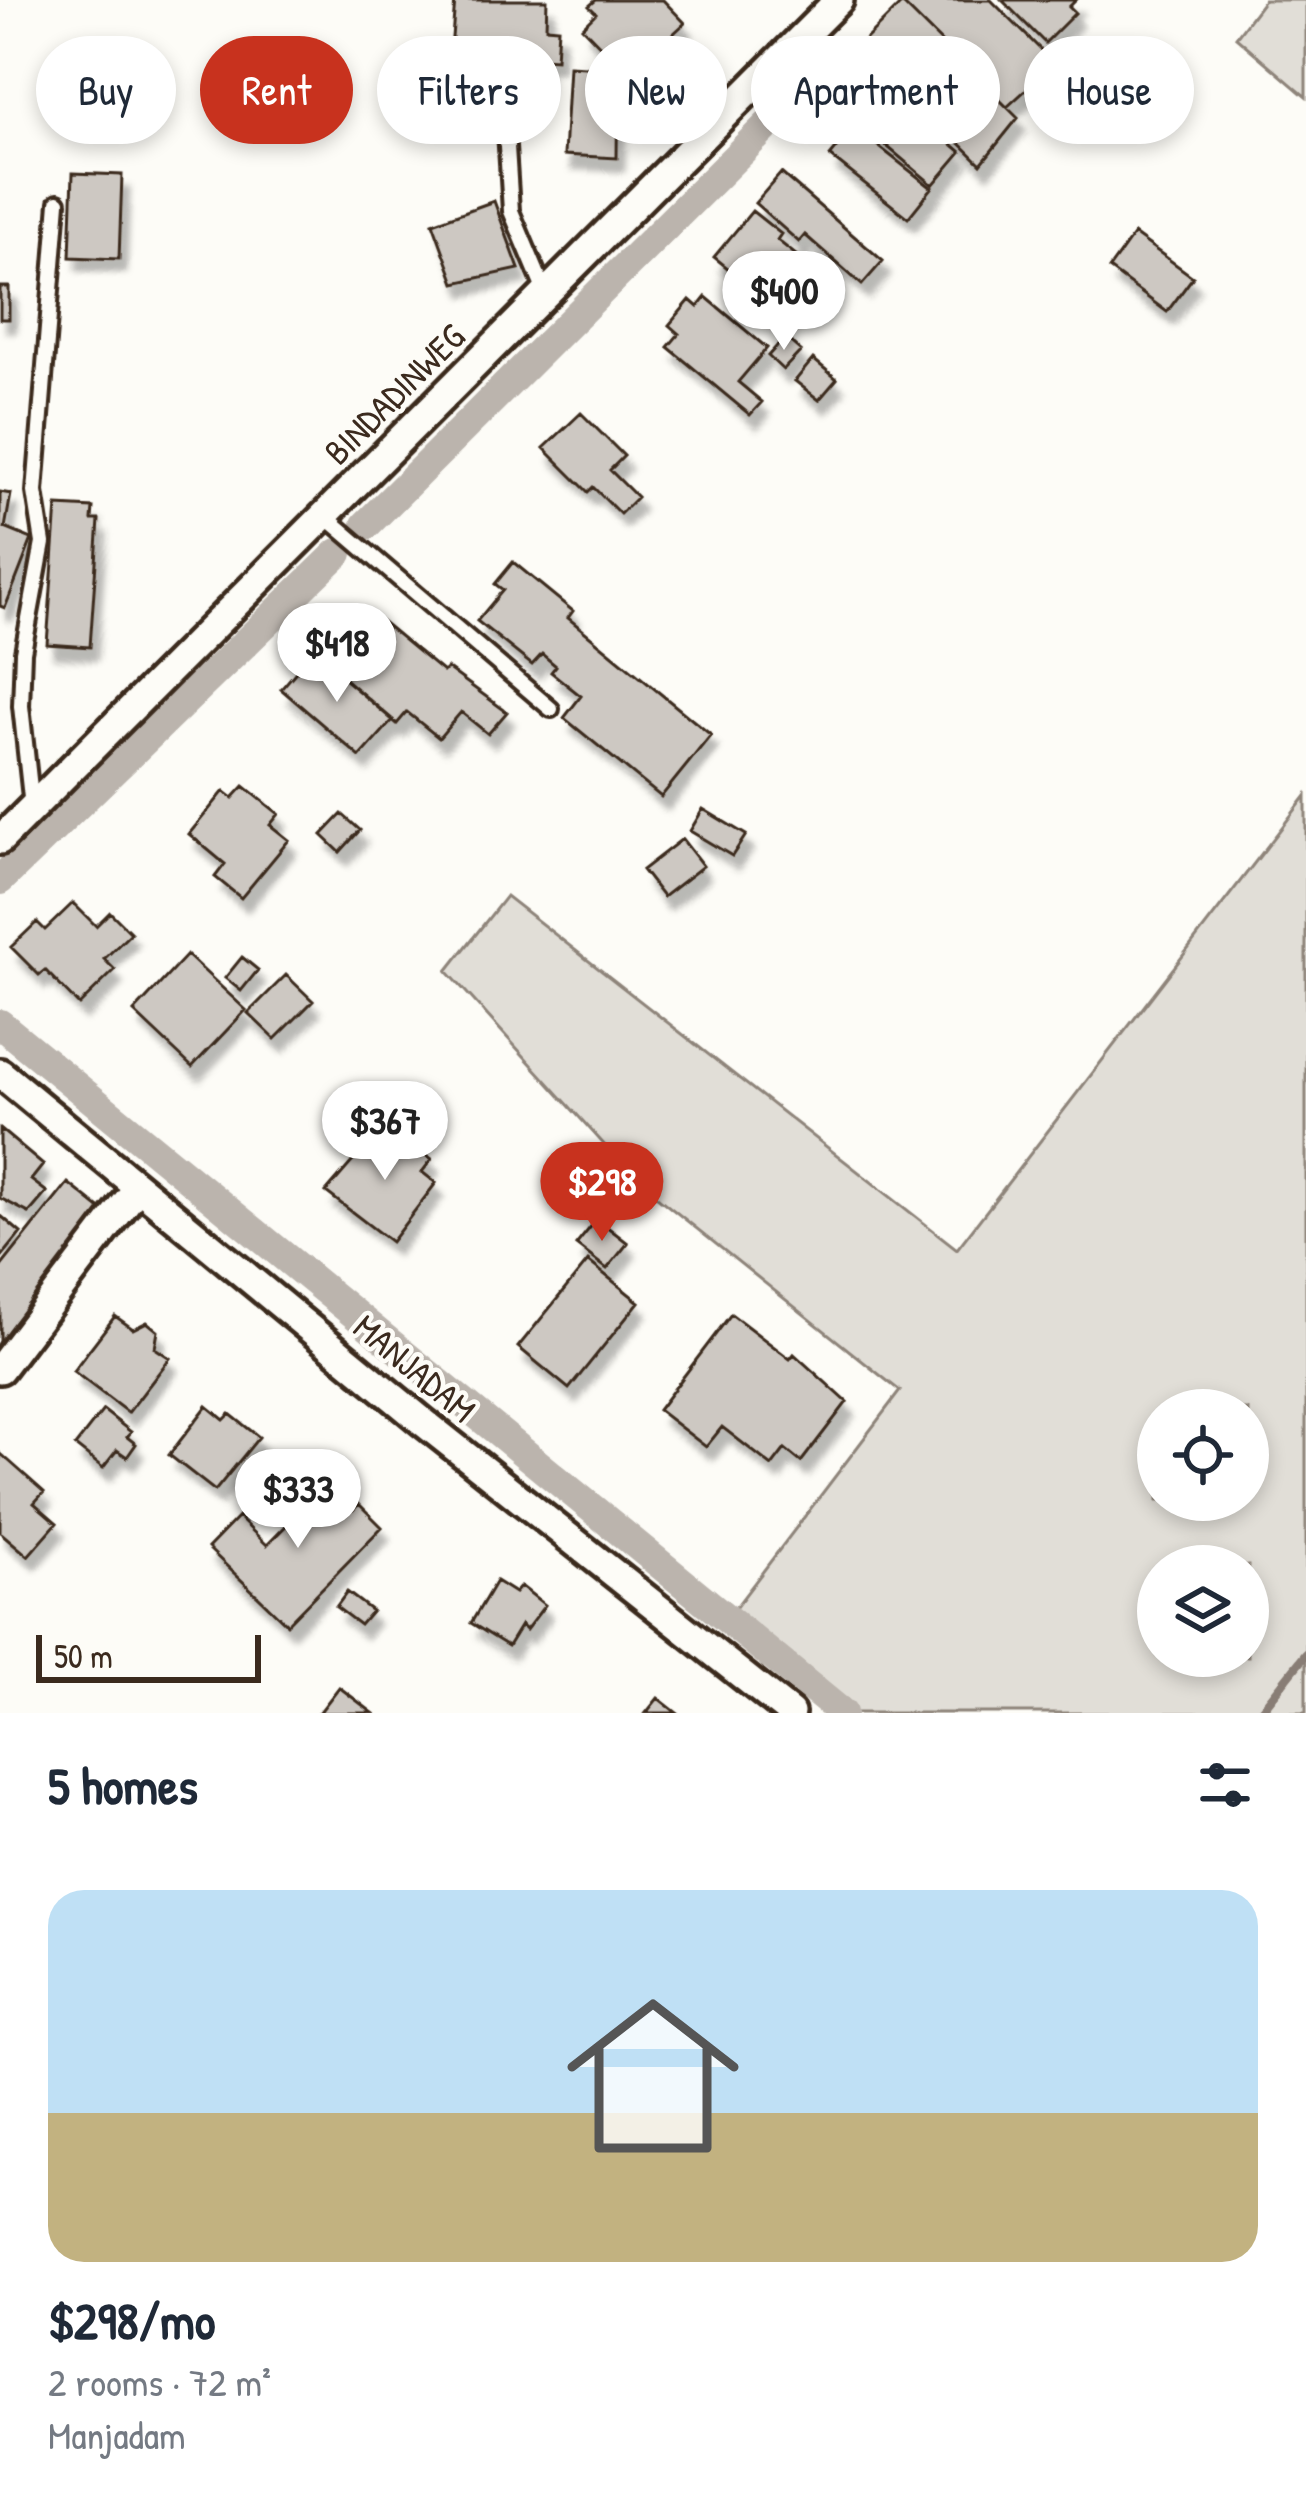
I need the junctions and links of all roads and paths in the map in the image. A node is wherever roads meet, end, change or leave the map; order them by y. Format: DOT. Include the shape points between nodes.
graph roads {
  1 [pos="839,0"];
  2 [pos="727,116"];
  3 [pos="507,144"];
  4 [pos="698,144"];
  5 [pos="58,202"];
  6 [pos="544,292"];
  7 [pos="324,515"];
  8 [pos="551,710"];
  9 [pos="32,812"];
  10 [pos="0,840"];
  11 [pos="0,1073"];
  12 [pos="139,1187"];
  13 [pos="0,1369"];
  14 [pos="790,1713"];
  1 -- 2 [label="street, BINDADINWEG"];
  3 -- 6 [label="lane" via="511,212"];
  4 -- 6 [label="street, BINDADINWEG"];
  5 -- 9 [label="lane" via="35,493 43,543 22,652"];
  6 -- 7 [label="street, BINDADINWEG"];
  7 -- 8 [label="lane"];
  7 -- 9 [label="street, BINDADINWEG"];
  9 -- 10 [label="street, BINDADINWEG"];
  11 -- 12 [label="street, MANJADAM"];
  12 -- 13 [label="street"];
  12 -- 14 [label="street, MANJADAM"];
}
